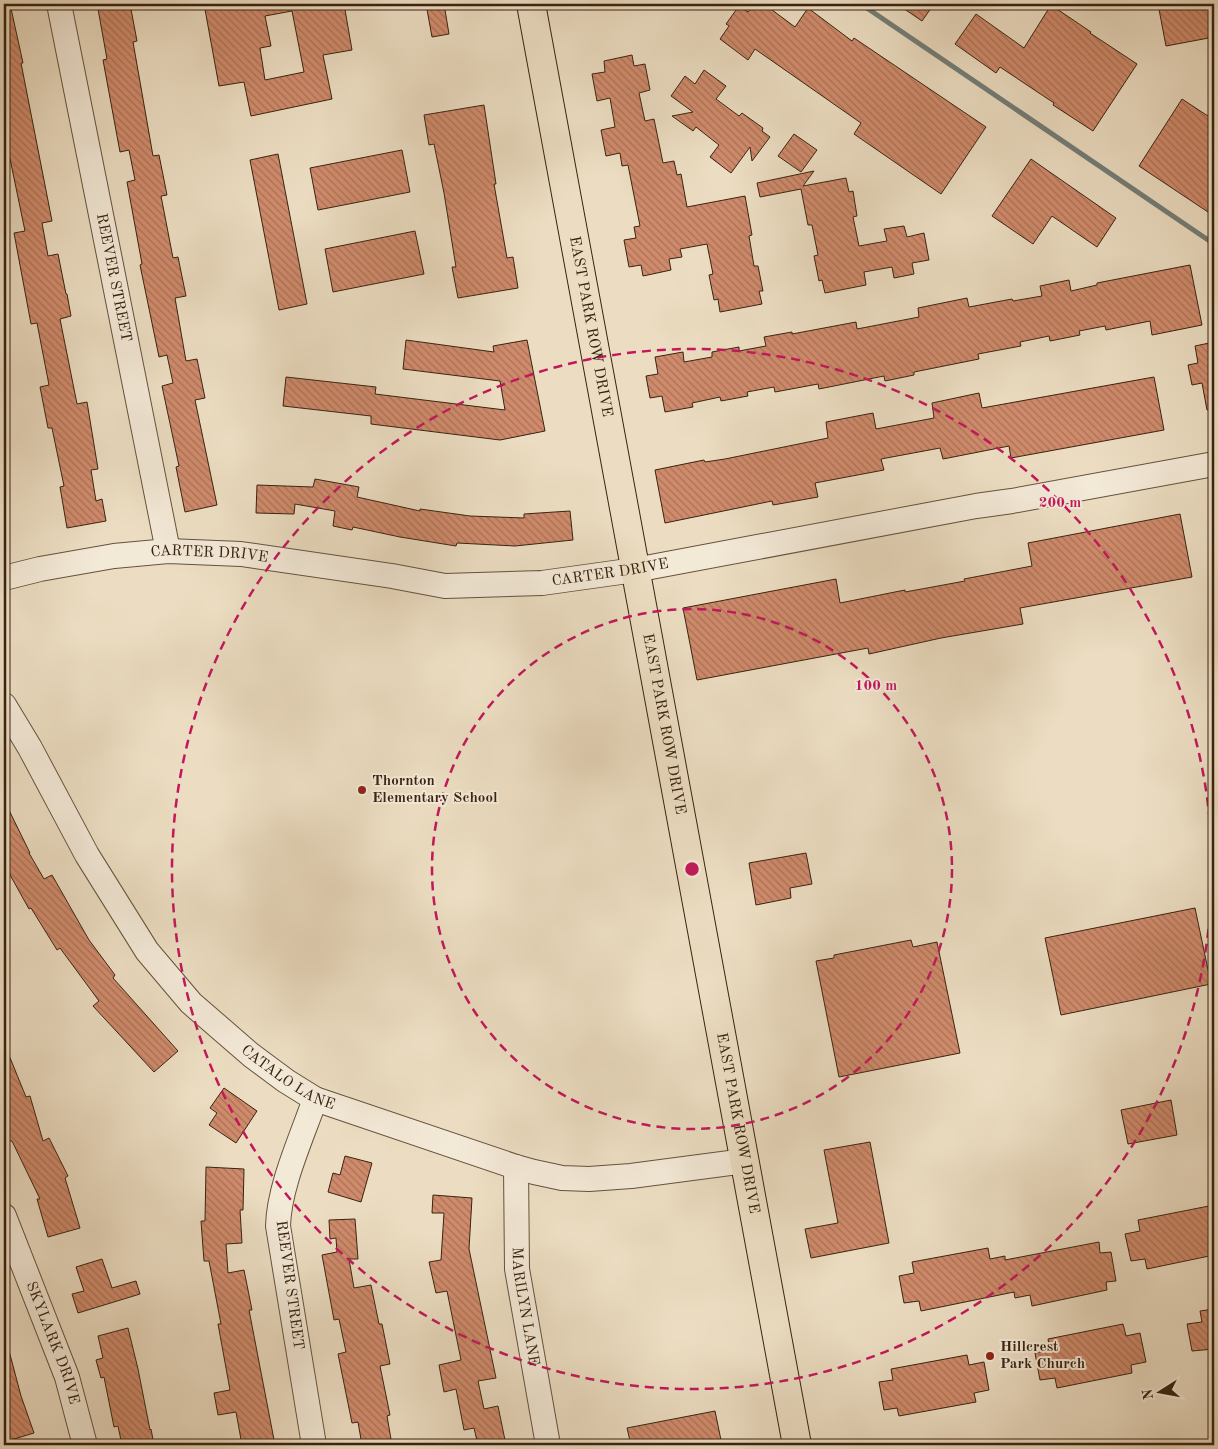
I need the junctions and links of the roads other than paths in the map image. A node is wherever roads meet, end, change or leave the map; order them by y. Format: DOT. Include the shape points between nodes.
graph roads {
  1 [pos="59,4"];
  2 [pos="531,4"];
  3 [pos="1214,464"];
  4 [pos="168,551"];
  5 [pos="635,570"];
  6 [pos="4,578"];
  7 [pos="4,705"];
  8 [pos="315,1098"];
  9 [pos="745,1161"];
  10 [pos="516,1167"];
  11 [pos="4,1216"];
  12 [pos="85,1445"];
  13 [pos="314,1445"];
  14 [pos="548,1445"];
  15 [pos="797,1445"];
  1 -- 4 [label="street, REEVER STREET"];
  2 -- 5 [label="main road, EAST PARK ROW DRIVE"];
  3 -- 5 [label="street, CARTER DRIVE"];
  4 -- 5 [label="street, CARTER DRIVE" via="246,554 445,586 542,583"];
  4 -- 6 [label="street, CARTER DRIVE" via="114,556"];
  5 -- 9 [label="main road, EAST PARK ROW DRIVE"];
  7 -- 8 [label="street, CATALO LANE" via="87,855 148,951 198,1010 251,1055"];
  8 -- 10 [label="street, CATALO LANE"];
  8 -- 13 [label="street, REEVER STREET" via="278,1208 278,1226"];
  9 -- 10 [label="street, CATALO LANE" via="590,1179 562,1178"];
  9 -- 15 [label="main road, EAST PARK ROW DRIVE"];
  10 -- 14 [label="street, MARILYN LANE" via="517,1269"];
  11 -- 12 [label="street, SKYLARK DRIVE" via="66,1377"];
}
